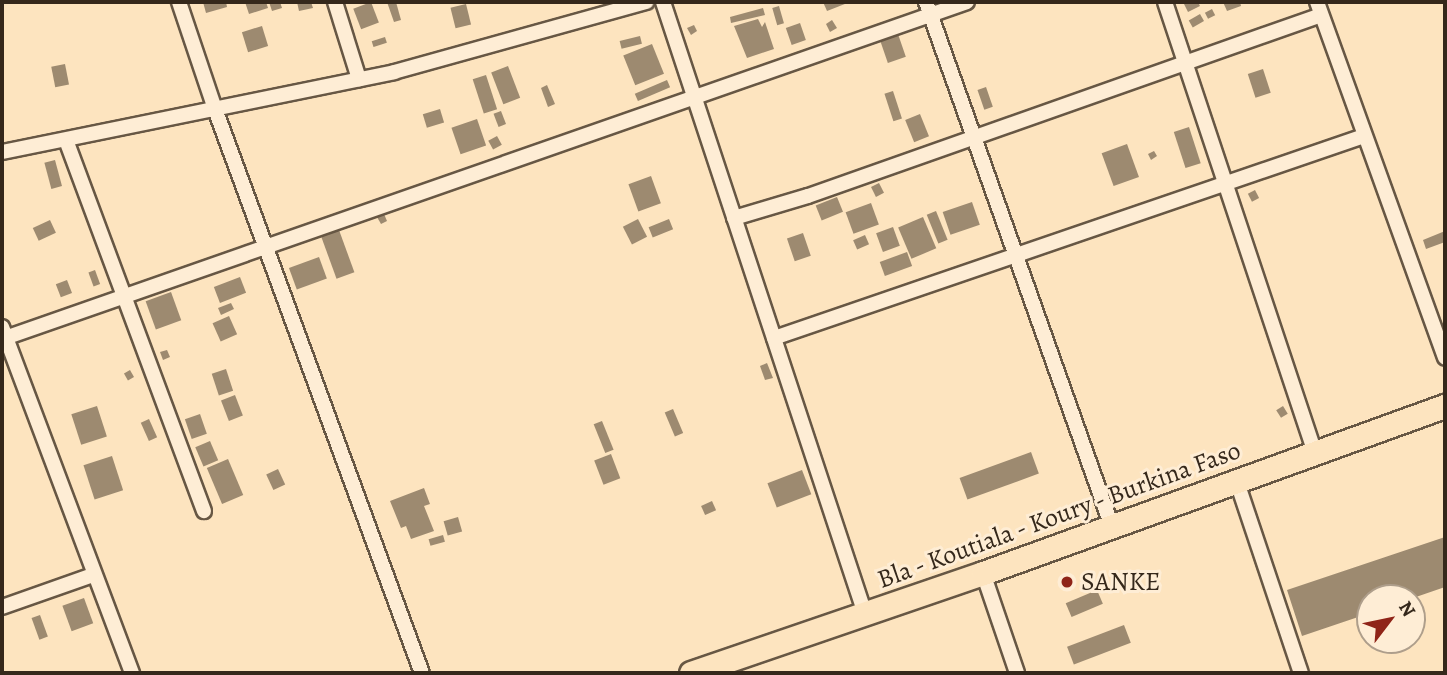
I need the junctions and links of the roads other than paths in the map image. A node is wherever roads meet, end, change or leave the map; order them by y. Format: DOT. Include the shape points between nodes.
graph roads {
  1 [pos="178,2"];
  2 [pos="335,2"];
  3 [pos="646,2"];
  4 [pos="663,2"];
  5 [pos="967,2"];
  6 [pos="1165,2"];
  7 [pos="929,8"];
  8 [pos="1319,9"];
  9 [pos="1186,63"];
  10 [pos="359,79"];
  11 [pos="694,96"];
  12 [pos="215,109"];
  13 [pos="1364,136"];
  14 [pos="975,138"];
  15 [pos="66,140"];
  16 [pos="2,152"];
  17 [pos="1227,183"];
  18 [pos="734,218"];
  19 [pos="265,245"];
  20 [pos="1016,255"];
  21 [pos="124,295"];
  22 [pos="3,334"];
  23 [pos="774,338"];
  24 [pos="1445,358"];
  25 [pos="1445,406"];
  26 [pos="1315,453"];
  27 [pos="1237,482"];
  28 [pos="204,511"];
  29 [pos="1112,527"];
  30 [pos="983,573"];
  31 [pos="93,575"];
  32 [pos="2,607"];
  33 [pos="864,614"];
  34 [pos="728,667"];
  35 [pos="132,673"];
  36 [pos="422,673"];
  37 [pos="691,673"];
  38 [pos="1017,673"];
  39 [pos="1301,673"];
  1 -- 12 [label="street"];
  2 -- 10 [label="street"];
  3 -- 10 [label="street"];
  4 -- 11 [label="street"];
  5 -- 7 [label="street"];
  6 -- 9 [label="street"];
  7 -- 11 [label="street"];
  7 -- 14 [label="street"];
  8 -- 9 [label="street"];
  8 -- 13 [label="street"];
  9 -- 14 [label="street"];
  9 -- 17 [label="street"];
  10 -- 12 [label="street"];
  11 -- 18 [label="street"];
  11 -- 19 [label="street"];
  12 -- 15 [label="street"];
  12 -- 19 [label="street"];
  13 -- 17 [label="street"];
  13 -- 24 [label="street"];
  14 -- 18 [label="street"];
  14 -- 20 [label="street"];
  15 -- 16 [label="street"];
  15 -- 21 [label="street"];
  17 -- 20 [label="street"];
  17 -- 26 [label="street"];
  18 -- 23 [label="street"];
  19 -- 21 [label="street"];
  19 -- 36 [label="street"];
  20 -- 23 [label="street"];
  20 -- 29 [label="street"];
  21 -- 22 [label="street"];
  21 -- 28 [label="street"];
  22 -- 31 [label="street"];
  23 -- 33 [label="street"];
  25 -- 26 [label="main road, Bla - Koutiala - Koury - Burkina Faso"];
  26 -- 27 [label="main road, Bla - Koutiala - Koury - Burkina Faso"];
  27 -- 29 [label="main road, Bla - Koutiala - Koury - Burkina Faso"];
  27 -- 39 [label="street"];
  29 -- 30 [label="main road, Bla - Koutiala - Koury - Burkina Faso"];
  30 -- 33 [label="main road, Bla - Koutiala - Koury - Burkina Faso"];
  30 -- 38 [label="street"];
  31 -- 32 [label="street"];
  31 -- 35 [label="street"];
  33 -- 34 [label="main road, Bla - Koutiala - Koury - Burkina Faso"];
  34 -- 37 [label="main road, Bla - Koutiala - Koury - Burkina Faso"];
}
